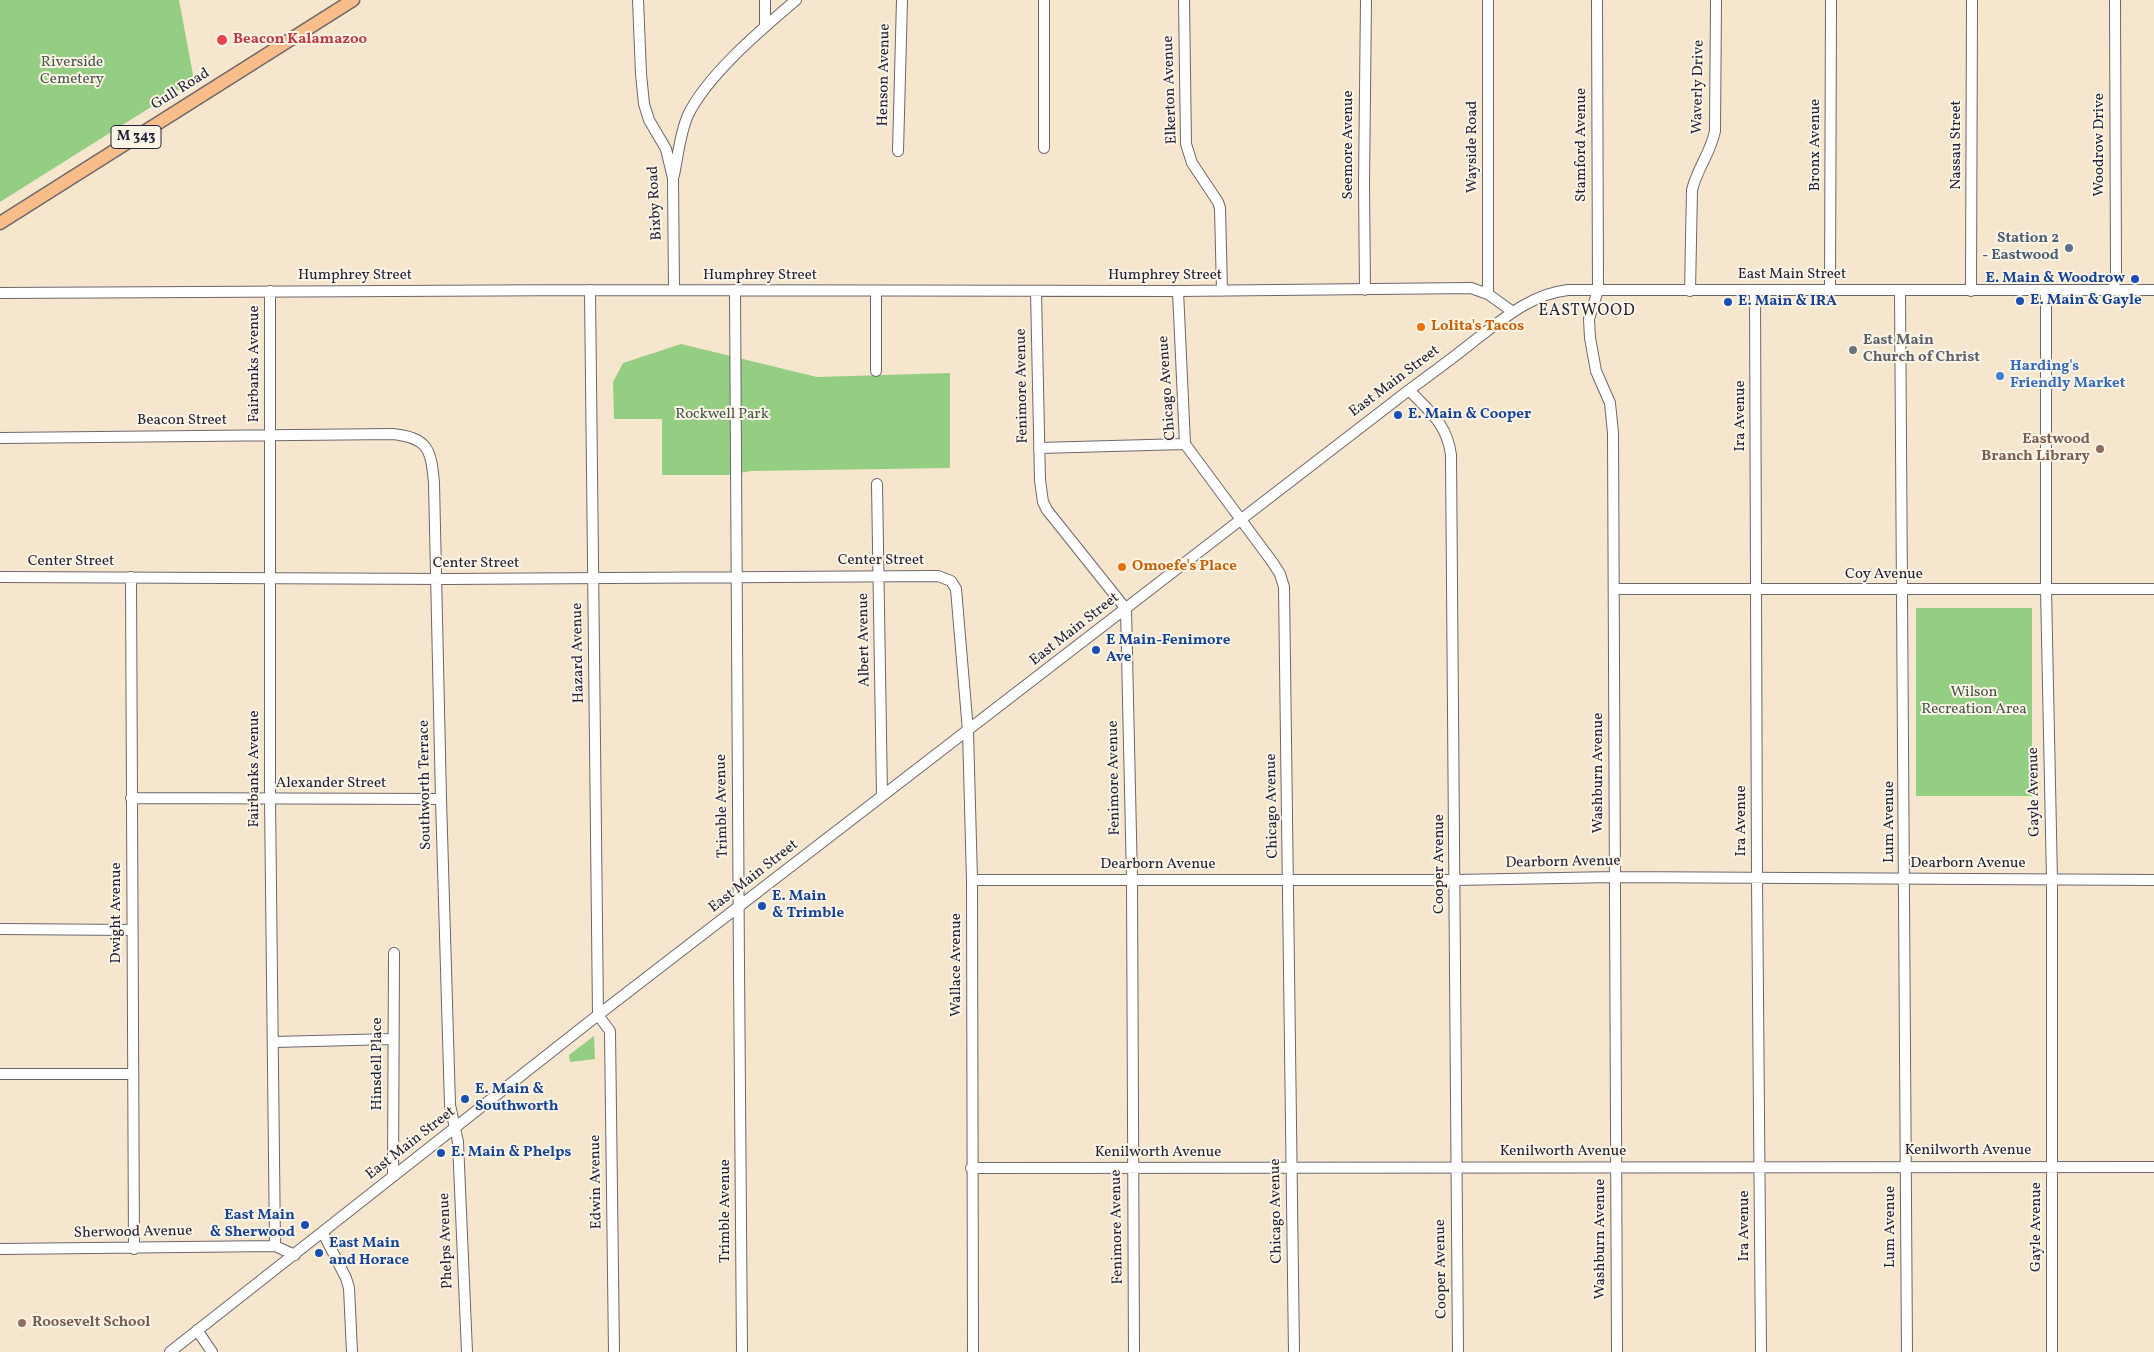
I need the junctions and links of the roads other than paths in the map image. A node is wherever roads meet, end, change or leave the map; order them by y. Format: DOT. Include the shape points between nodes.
graph roads {
  1 [pos="353,0"];
  2 [pos="638,0"];
  3 [pos="765,0"];
  4 [pos="796,0"];
  5 [pos="902,0"];
  6 [pos="1044,0"];
  7 [pos="1184,0"];
  8 [pos="1366,0"];
  9 [pos="1488,0"];
  10 [pos="1597,0"];
  11 [pos="1716,0"];
  12 [pos="1831,0"];
  13 [pos="1972,0"];
  14 [pos="2115,0"];
  15 [pos="765,27"];
  16 [pos="1044,148"];
  17 [pos="898,150"];
  18 [pos="673,178"];
  19 [pos="0,223"];
  20 [pos="590,290"];
  21 [pos="674,290"];
  22 [pos="735,290"];
  23 [pos="1222,290"];
  24 [pos="1365,290"];
  25 [pos="1598,290"];
  26 [pos="1690,290"];
  27 [pos="1756,290"];
  28 [pos="2113,290"];
  29 [pos="2154,290"];
  30 [pos="270,291"];
  31 [pos="876,291"];
  32 [pos="1036,291"];
  33 [pos="1178,291"];
  34 [pos="1830,291"];
  35 [pos="1900,291"];
  36 [pos="1971,291"];
  37 [pos="2046,291"];
  38 [pos="0,293"];
  39 [pos="1488,294"];
  40 [pos="1513,312"];
  41 [pos="876,371"];
  42 [pos="1409,390"];
  43 [pos="271,436"];
  44 [pos="0,438"];
  45 [pos="422,442"];
  46 [pos="1185,444"];
  47 [pos="1039,448"];
  48 [pos="877,484"];
  49 [pos="1241,520"];
  50 [pos="880,576"];
  51 [pos="0,577"];
  52 [pos="131,578"];
  53 [pos="269,578"];
  54 [pos="593,578"];
  55 [pos="735,578"];
  56 [pos="437,579"];
  57 [pos="950,581"];
  58 [pos="1614,589"];
  59 [pos="2046,589"];
  60 [pos="2154,589"];
  61 [pos="1756,590"];
  62 [pos="1903,591"];
  63 [pos="1126,609"];
  64 [pos="968,730"];
  65 [pos="882,796"];
  66 [pos="131,798"];
  67 [pos="270,798"];
  68 [pos="441,799"];
  69 [pos="1614,877"];
  70 [pos="1757,878"];
  71 [pos="1289,879"];
  72 [pos="1905,879"];
  73 [pos="972,880"];
  74 [pos="1132,880"];
  75 [pos="1455,880"];
  76 [pos="2052,880"];
  77 [pos="2154,880"];
  78 [pos="739,907"];
  79 [pos="0,929"];
  80 [pos="132,930"];
  81 [pos="394,953"];
  82 [pos="598,1015"];
  83 [pos="393,1039"];
  84 [pos="274,1042"];
  85 [pos="0,1074"];
  86 [pos="132,1074"];
  87 [pos="455,1130"];
  88 [pos="1616,1166"];
  89 [pos="1760,1166"];
  90 [pos="1906,1166"];
  91 [pos="2051,1166"];
  92 [pos="1456,1167"];
  93 [pos="2154,1167"];
  94 [pos="971,1168"];
  95 [pos="1132,1168"];
  96 [pos="1291,1168"];
  97 [pos="393,1176"];
  98 [pos="323,1233"];
  99 [pos="275,1246"];
  100 [pos="134,1249"];
  101 [pos="0,1250"];
  102 [pos="295,1255"];
  103 [pos="197,1330"];
  104 [pos="170,1352"];
  105 [pos="212,1352"];
  106 [pos="352,1352"];
  107 [pos="466,1352"];
  108 [pos="614,1352"];
  109 [pos="742,1352"];
  110 [pos="973,1352"];
  111 [pos="1134,1352"];
  112 [pos="1294,1352"];
  113 [pos="1458,1352"];
  114 [pos="1617,1352"];
  115 [pos="1761,1352"];
  116 [pos="1907,1352"];
  117 [pos="2052,1352"];
  1 -- 19 [label="main road, Gull Road / M 343"];
  2 -- 18 [label="street, Bixby Road" via="644,104 649,120 666,149"];
  3 -- 15 [label="street"];
  4 -- 15 [label="street"];
  5 -- 17 [label="street, Henson Avenue"];
  6 -- 16 [label="street"];
  7 -- 23 [label="street, Elkerton Avenue" via="1186,144 1192,163 1220,208"];
  8 -- 24 [label="street, Seemore Avenue"];
  9 -- 39 [label="street, Wayside Road"];
  10 -- 25 [label="street, Stamford Avenue"];
  11 -- 26 [label="street, Waverly Drive" via="1715,131 1692,190"];
  12 -- 34 [label="street, Bronx Avenue"];
  13 -- 36 [label="street, Nassau Street"];
  14 -- 28 [label="street, Woodrow Drive" via="2116,277"];
  15 -- 18 [label="street" via="714,78 688,115"];
  18 -- 21 [label="street, Bixby Road"];
  20 -- 21 [label="street, Humphrey Street"];
  20 -- 30 [label="street, Humphrey Street"];
  20 -- 54 [label="street, Hazard Avenue"];
  21 -- 22 [label="street, Humphrey Street"];
  22 -- 31 [label="street, Humphrey Street"];
  22 -- 55 [label="street, Trimble Avenue"];
  23 -- 24 [label="street, Humphrey Street"];
  23 -- 33 [label="street, Humphrey Street"];
  24 -- 39 [label="street, Humphrey Street" via="1471,288"];
  25 -- 26 [label="street, East Main Street"];
  25 -- 40 [label="street, East Main Street" via="1558,291 1532,300"];
  25 -- 58 [label="street, Washburn Avenue" via="1589,320 1596,371 1610,403 1613,433"];
  26 -- 27 [label="street, East Main Street"];
  27 -- 34 [label="street, East Main Street"];
  27 -- 61 [label="street, Ira Avenue"];
  28 -- 29 [label="street, East Main Street"];
  28 -- 37 [label="street, East Main Street"];
  30 -- 38 [label="street, Humphrey Street"];
  30 -- 43 [label="street, Fairbanks Avenue"];
  31 -- 32 [label="street, Humphrey Street"];
  31 -- 41 [label="street"];
  32 -- 33 [label="street, Humphrey Street"];
  32 -- 47 [label="street, Fenimore Avenue"];
  33 -- 46 [label="street, Chicago Avenue"];
  34 -- 35 [label="street, East Main Street"];
  35 -- 36 [label="street, East Main Street"];
  35 -- 62 [label="street, Lum Avenue"];
  36 -- 37 [label="street, East Main Street"];
  37 -- 59 [label="street, Gayle Avenue"];
  39 -- 40 [label="street, Humphrey Street"];
  40 -- 42 [label="street, East Main Street"];
  42 -- 49 [label="street, East Main Street"];
  42 -- 75 [label="street, Cooper Avenue" via="1440,423 1449,439 1452,455"];
  43 -- 44 [label="street, Beacon Street"];
  43 -- 45 [label="street, Beacon Street" via="393,434"];
  43 -- 53 [label="street, Fairbanks Avenue"];
  45 -- 56 [label="street, Southworth Terrace" via="432,466"];
  46 -- 47 [label="street"];
  46 -- 49 [label="street, Chicago Avenue"];
  47 -- 63 [label="street, Fenimore Avenue" via="1040,480 1047,510"];
  48 -- 50 [label="street, Albert Avenue"];
  49 -- 63 [label="street, East Main Street"];
  49 -- 71 [label="street, Chicago Avenue" via="1280,574 1284,587"];
  50 -- 55 [label="street, Center Street"];
  50 -- 57 [label="street, Center Street" via="938,576"];
  50 -- 65 [label="street, Albert Avenue"];
  51 -- 52 [label="street, Center Street"];
  52 -- 53 [label="street, Center Street"];
  52 -- 66 [label="street, Dwight Avenue"];
  53 -- 56 [label="street, Center Street"];
  53 -- 67 [label="street, Fairbanks Avenue"];
  54 -- 55 [label="street, Center Street"];
  54 -- 56 [label="street, Center Street"];
  54 -- 82 [label="street, Hazard Avenue"];
  55 -- 78 [label="street, Trimble Avenue"];
  56 -- 68 [label="street, Southworth Terrace"];
  57 -- 64 [label="street, Wallace Avenue" via="956,589"];
  58 -- 61 [label="street, Coy Avenue"];
  58 -- 69 [label="street, Washburn Avenue"];
  59 -- 60 [label="street, Coy Avenue"];
  59 -- 62 [label="street, Coy Avenue"];
  59 -- 76 [label="street, Gayle Avenue"];
  61 -- 62 [label="street, Coy Avenue"];
  61 -- 70 [label="street, Ira Avenue"];
  62 -- 72 [label="street, Lum Avenue"];
  63 -- 64 [label="street, East Main Street"];
  63 -- 74 [label="street, Fenimore Avenue"];
  64 -- 65 [label="street, East Main Street"];
  64 -- 73 [label="street, Wallace Avenue"];
  65 -- 78 [label="street, East Main Street"];
  66 -- 67 [label="street, Alexander Street"];
  66 -- 80 [label="street, Dwight Avenue"];
  67 -- 68 [label="street, Alexander Street"];
  67 -- 84 [label="street, Fairbanks Avenue"];
  68 -- 87 [label="street, Southworth Terrace" via="450,1105"];
  69 -- 70 [label="street, Dearborn Avenue"];
  69 -- 75 [label="street, Dearborn Avenue"];
  69 -- 88 [label="street, Washburn Avenue"];
  70 -- 72 [label="street, Dearborn Avenue"];
  70 -- 89 [label="street, Ira Avenue"];
  71 -- 74 [label="street, Dearborn Avenue"];
  71 -- 75 [label="street, Dearborn Avenue"];
  71 -- 96 [label="street, Chicago Avenue"];
  72 -- 76 [label="street, Dearborn Avenue"];
  72 -- 90 [label="street, Lum Avenue"];
  73 -- 74 [label="street, Dearborn Avenue"];
  73 -- 94 [label="street, Wallace Avenue"];
  74 -- 95 [label="street, Fenimore Avenue"];
  75 -- 92 [label="street, Cooper Avenue"];
  76 -- 77 [label="street, Dearborn Avenue"];
  76 -- 91 [label="street, Gayle Avenue"];
  78 -- 82 [label="street, East Main Street"];
  78 -- 109 [label="street, Trimble Avenue"];
  79 -- 80 [label="street"];
  80 -- 86 [label="street, Dwight Avenue"];
  81 -- 83 [label="street, Hinsdell Place"];
  82 -- 87 [label="street, East Main Street"];
  82 -- 108 [label="street, Edwin Avenue" via="610,1031"];
  83 -- 84 [label="street"];
  83 -- 97 [label="street, Hinsdell Place"];
  84 -- 99 [label="street, Fairbanks Avenue"];
  85 -- 86 [label="street"];
  86 -- 100 [label="street, Dwight Avenue"];
  87 -- 97 [label="street, East Main Street"];
  87 -- 107 [label="street, Phelps Avenue"];
  88 -- 89 [label="street, Kenilworth Avenue"];
  88 -- 92 [label="street, Kenilworth Avenue"];
  88 -- 114 [label="street, Washburn Avenue"];
  89 -- 90 [label="street, Kenilworth Avenue"];
  89 -- 115 [label="street, Ira Avenue"];
  90 -- 91 [label="street, Kenilworth Avenue"];
  90 -- 116 [label="street, Lum Avenue"];
  91 -- 93 [label="street, Kenilworth Avenue"];
  91 -- 117 [label="street, Gayle Avenue"];
  92 -- 96 [label="street, Kenilworth Avenue"];
  92 -- 113 [label="street, Cooper Avenue"];
  94 -- 95 [label="street, Kenilworth Avenue"];
  94 -- 110 [label="street, Wallace Avenue"];
  95 -- 96 [label="street, Kenilworth Avenue"];
  95 -- 111 [label="street, Fenimore Avenue"];
  96 -- 112 [label="street, Chicago Avenue"];
  97 -- 98 [label="street, East Main Street"];
  98 -- 102 [label="street, East Main Street"];
  98 -- 106 [label="street" via="349,1288"];
  99 -- 100 [label="street, Sherwood Avenue"];
  99 -- 102 [label="street, Sherwood Avenue"];
  100 -- 101 [label="street, Sherwood Avenue"];
  102 -- 103 [label="street, East Main Street"];
  103 -- 104 [label="street, East Main Street"];
  103 -- 105 [label="street"];
}
